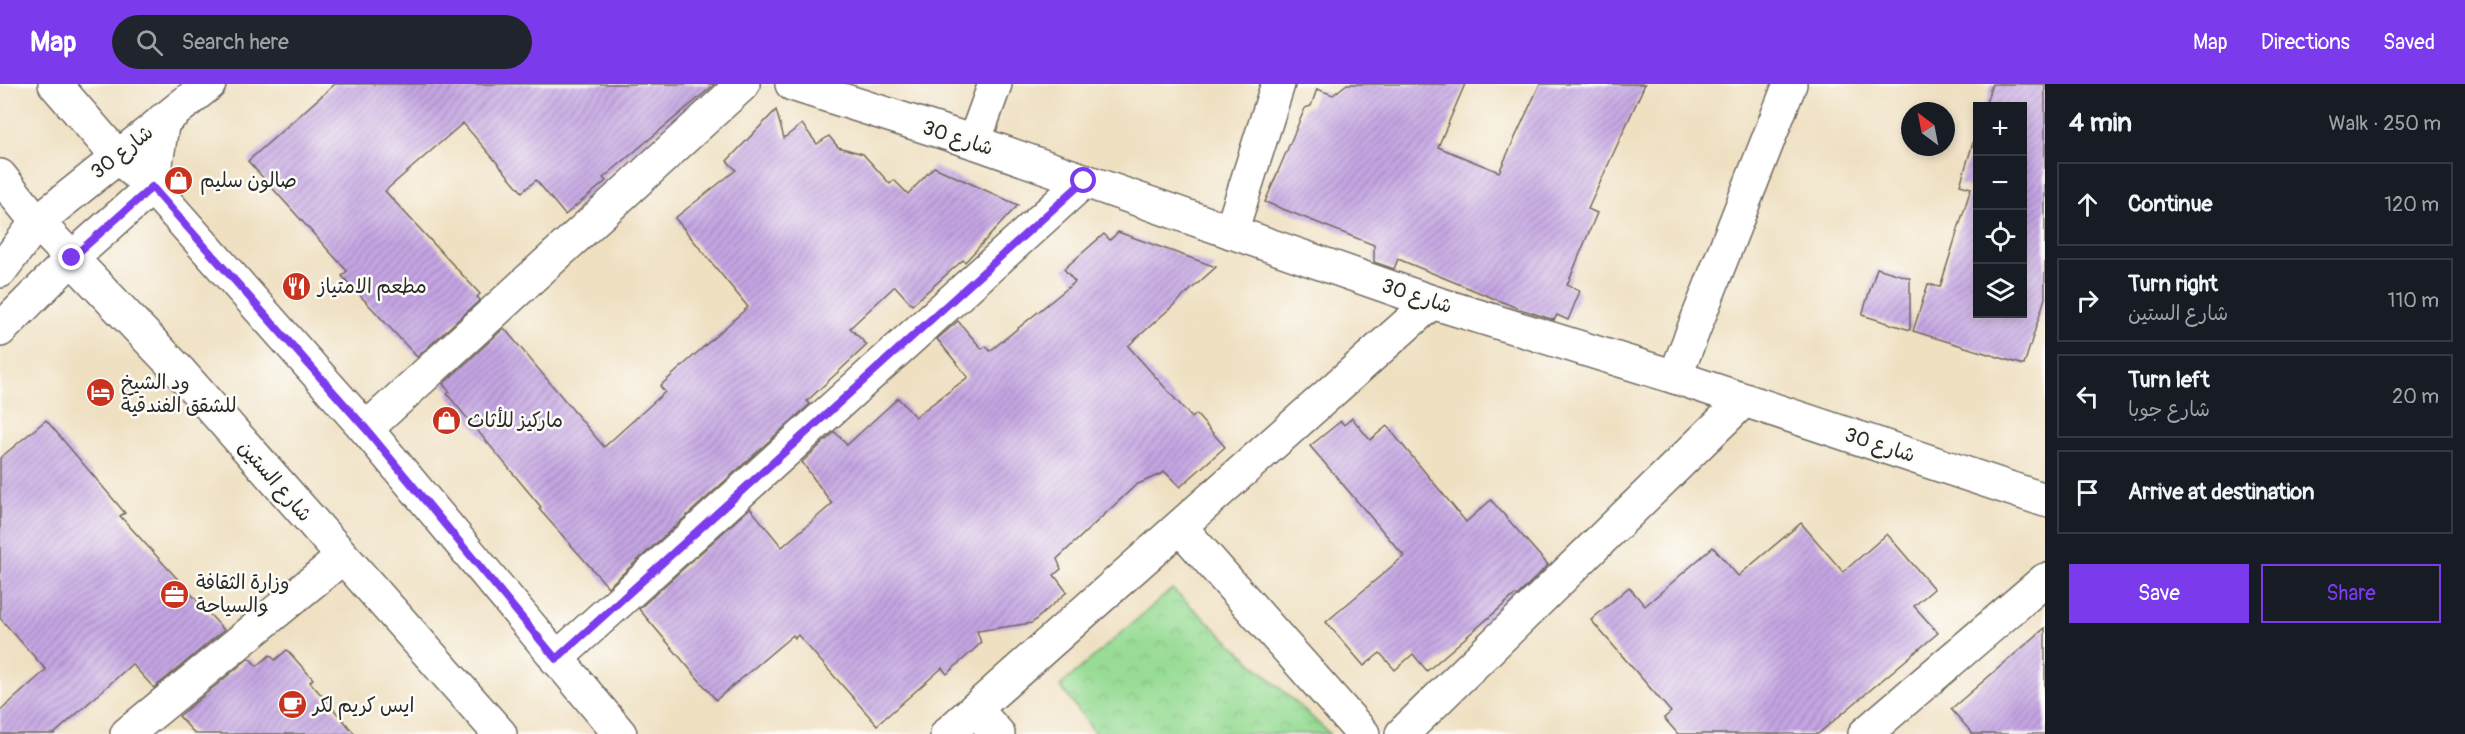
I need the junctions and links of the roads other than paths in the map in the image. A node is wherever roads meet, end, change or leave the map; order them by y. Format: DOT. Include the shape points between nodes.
graph roads {
  1 [pos="55,84"];
  2 [pos="208,84"];
  3 [pos="743,84"];
  4 [pos="792,84"];
  5 [pos="995,84"];
  6 [pos="1278,84"];
  7 [pos="1790,84"];
  8 [pos="163,120"];
  9 [pos="974,142"];
  10 [pos="117,156"];
  11 [pos="0,176"];
  12 [pos="1084,181"];
  13 [pos="152,187"];
  14 [pos="37,222"];
  15 [pos="1231,232"];
  16 [pos="72,258"];
  17 [pos="0,271"];
  18 [pos="1432,302"];
  19 [pos="0,330"];
  20 [pos="1675,377"];
  21 [pos="1744,400"];
  22 [pos="366,429"];
  23 [pos="2045,500"];
  24 [pos="1180,527"];
  25 [pos="343,557"];
  26 [pos="2045,580"];
  27 [pos="556,659"];
  28 [pos="975,709"];
  29 [pos="127,734"];
  30 [pos="500,734"];
  31 [pos="620,734"];
  32 [pos="947,734"];
  33 [pos="998,734"];
  34 [pos="1363,734"];
  35 [pos="1402,734"];
  36 [pos="1865,734"];
  1 -- 10 [label="street"];
  2 -- 8 [label="street, شارع 30"];
  3 -- 22 [label="street"];
  4 -- 9 [label="street, شارع 30"];
  5 -- 9 [label="street"];
  6 -- 15 [label="street"];
  7 -- 20 [label="street"];
  8 -- 10 [label="street, شارع 30"];
  8 -- 13 [label="street"];
  9 -- 12 [label="street, شارع 30"];
  10 -- 13 [label="street"];
  10 -- 14 [label="street, شارع 30"];
  11 -- 14 [label="street, شارع الستين"];
  12 -- 15 [label="street, شارع 30"];
  12 -- 27 [label="street"];
  13 -- 16 [label="street"];
  13 -- 22 [label="street"];
  14 -- 16 [label="street, شارع الستين"];
  14 -- 17 [label="street, شارع 30"];
  15 -- 18 [label="street, شارع 30"];
  16 -- 19 [label="street"];
  16 -- 25 [label="street, شارع الستين" via="180,372"];
  18 -- 20 [label="street, شارع 30"];
  18 -- 24 [label="street"];
  20 -- 21 [label="street, شارع 30"];
  21 -- 23 [label="street, شارع 30"];
  21 -- 35 [label="street"];
  22 -- 27 [label="street"];
  24 -- 28 [label="street"];
  24 -- 34 [label="street"];
  25 -- 29 [label="street"];
  25 -- 30 [label="street, شارع الستين"];
  26 -- 36 [label="street"];
  27 -- 31 [label="street"];
  28 -- 32 [label="street"];
  28 -- 33 [label="street"];
}
